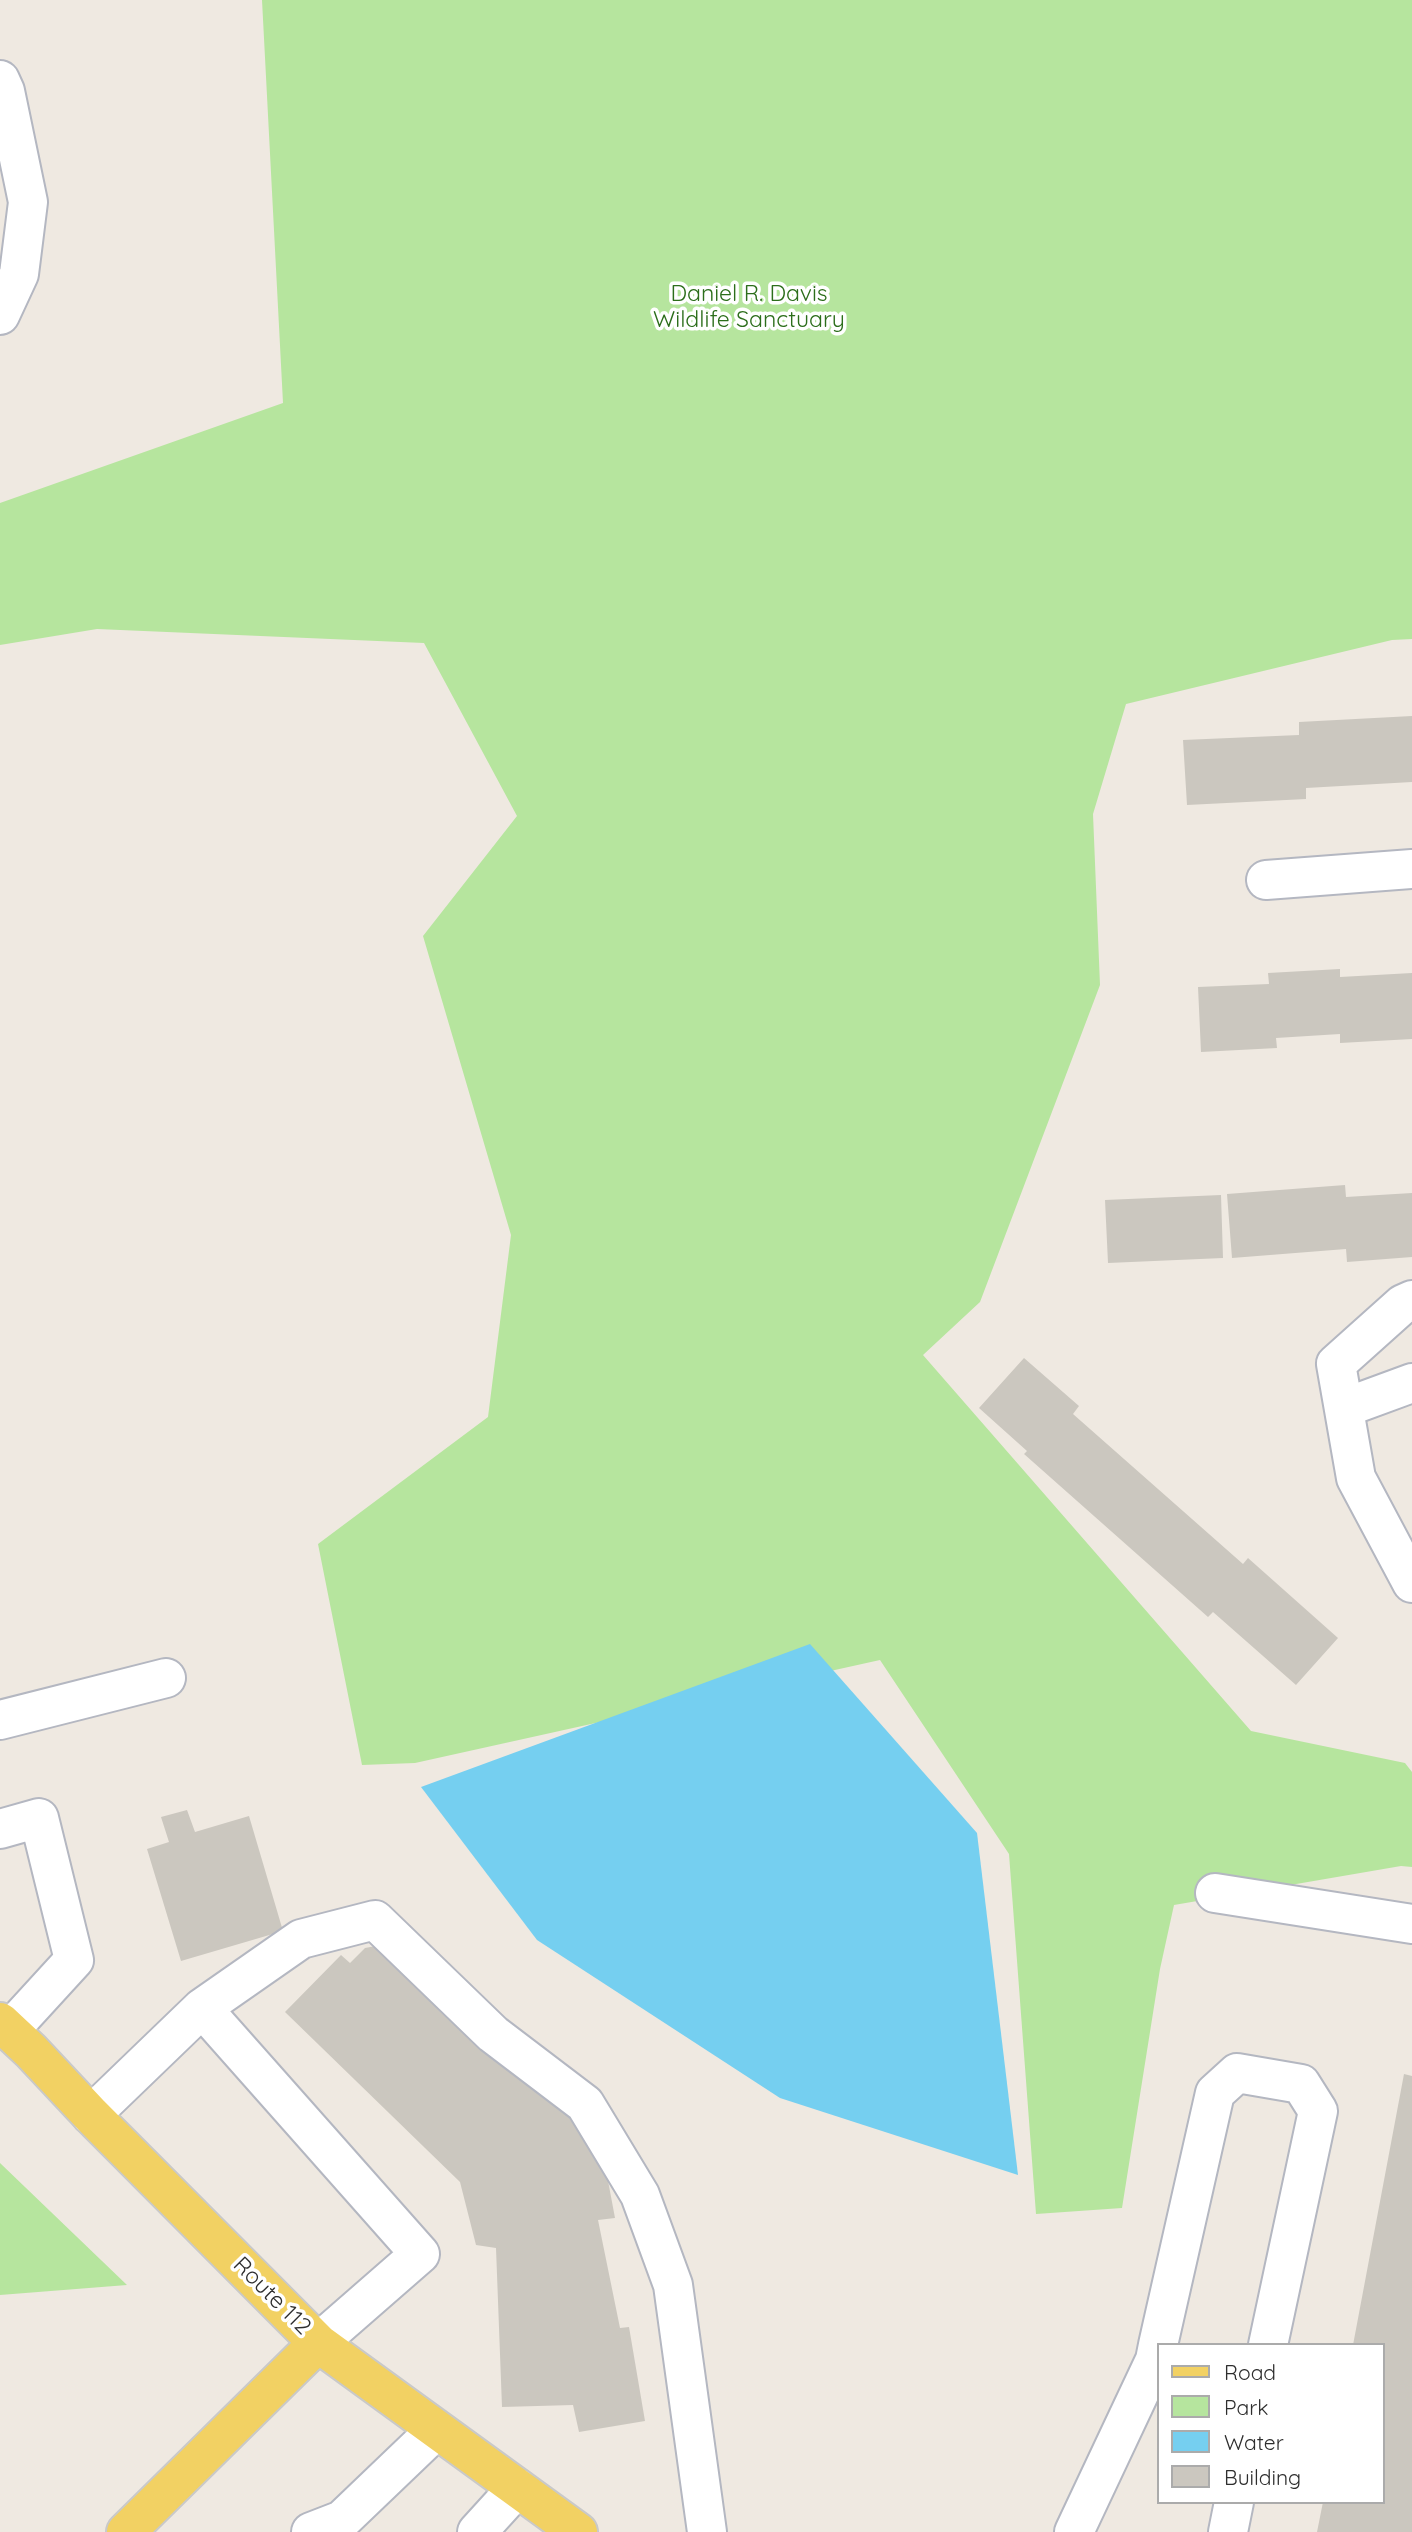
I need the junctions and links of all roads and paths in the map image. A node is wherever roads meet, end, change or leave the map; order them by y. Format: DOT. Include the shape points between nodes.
graph roads {
  1 [pos="0,80"];
  2 [pos="0,315"];
  3 [pos="1412,869"];
  4 [pos="1266,880"];
  5 [pos="1412,1300"];
  6 [pos="1412,1383"];
  7 [pos="1344,1408"];
  8 [pos="1412,1583"];
  9 [pos="166,1678"];
  10 [pos="0,1720"];
  11 [pos="0,1829"];
  12 [pos="1215,1893"];
  13 [pos="1412,1924"];
  14 [pos="202,2008"];
  15 [pos="5,2026"];
  16 [pos="92,2115"];
  17 [pos="318,2343"];
  18 [pos="1158,2343"];
  19 [pos="1268,2343"];
  20 [pos="1156,2355"];
  21 [pos="436,2430"];
  22 [pos="517,2488"];
  23 [pos="1234,2504"];
  24 [pos="338,2528"];
  25 [pos="565,2528"];
  26 [pos="126,2532"];
  27 [pos="477,2532"];
  28 [pos="707,2532"];
  29 [pos="1076,2532"];
  30 [pos="1228,2532"];
  1 -- 2 [label="street" via="28,202 19,274"];
  3 -- 4 [label="street"];
  5 -- 7 [label="street" via="1336,1364"];
  6 -- 7 [label="street"];
  7 -- 8 [label="street" via="1356,1478"];
  9 -- 10 [label="street"];
  11 -- 15 [label="street" via="39,1818 74,1960"];
  12 -- 13 [label="street"];
  14 -- 16 [label="street"];
  14 -- 17 [label="street" via="420,2254"];
  14 -- 28 [label="street" via="301,1939 375,1920 493,2034 585,2104 640,2195 673,2285"];
  15 -- 16 [label="main road, Route 112"];
  16 -- 17 [label="main road, Route 112"];
  17 -- 21 [label="main road, Route 112"];
  17 -- 26 [label="main road"];
  18 -- 19 [label="street" via="1215,2093 1237,2073 1300,2084 1318,2111"];
  20 -- 29 [label="street"];
  21 -- 22 [label="main road, Route 112"];
  21 -- 24 [label="street"];
  22 -- 25 [label="main road, Route 112"];
  22 -- 27 [label="street"];
  23 -- 30 [label="street"];
}
